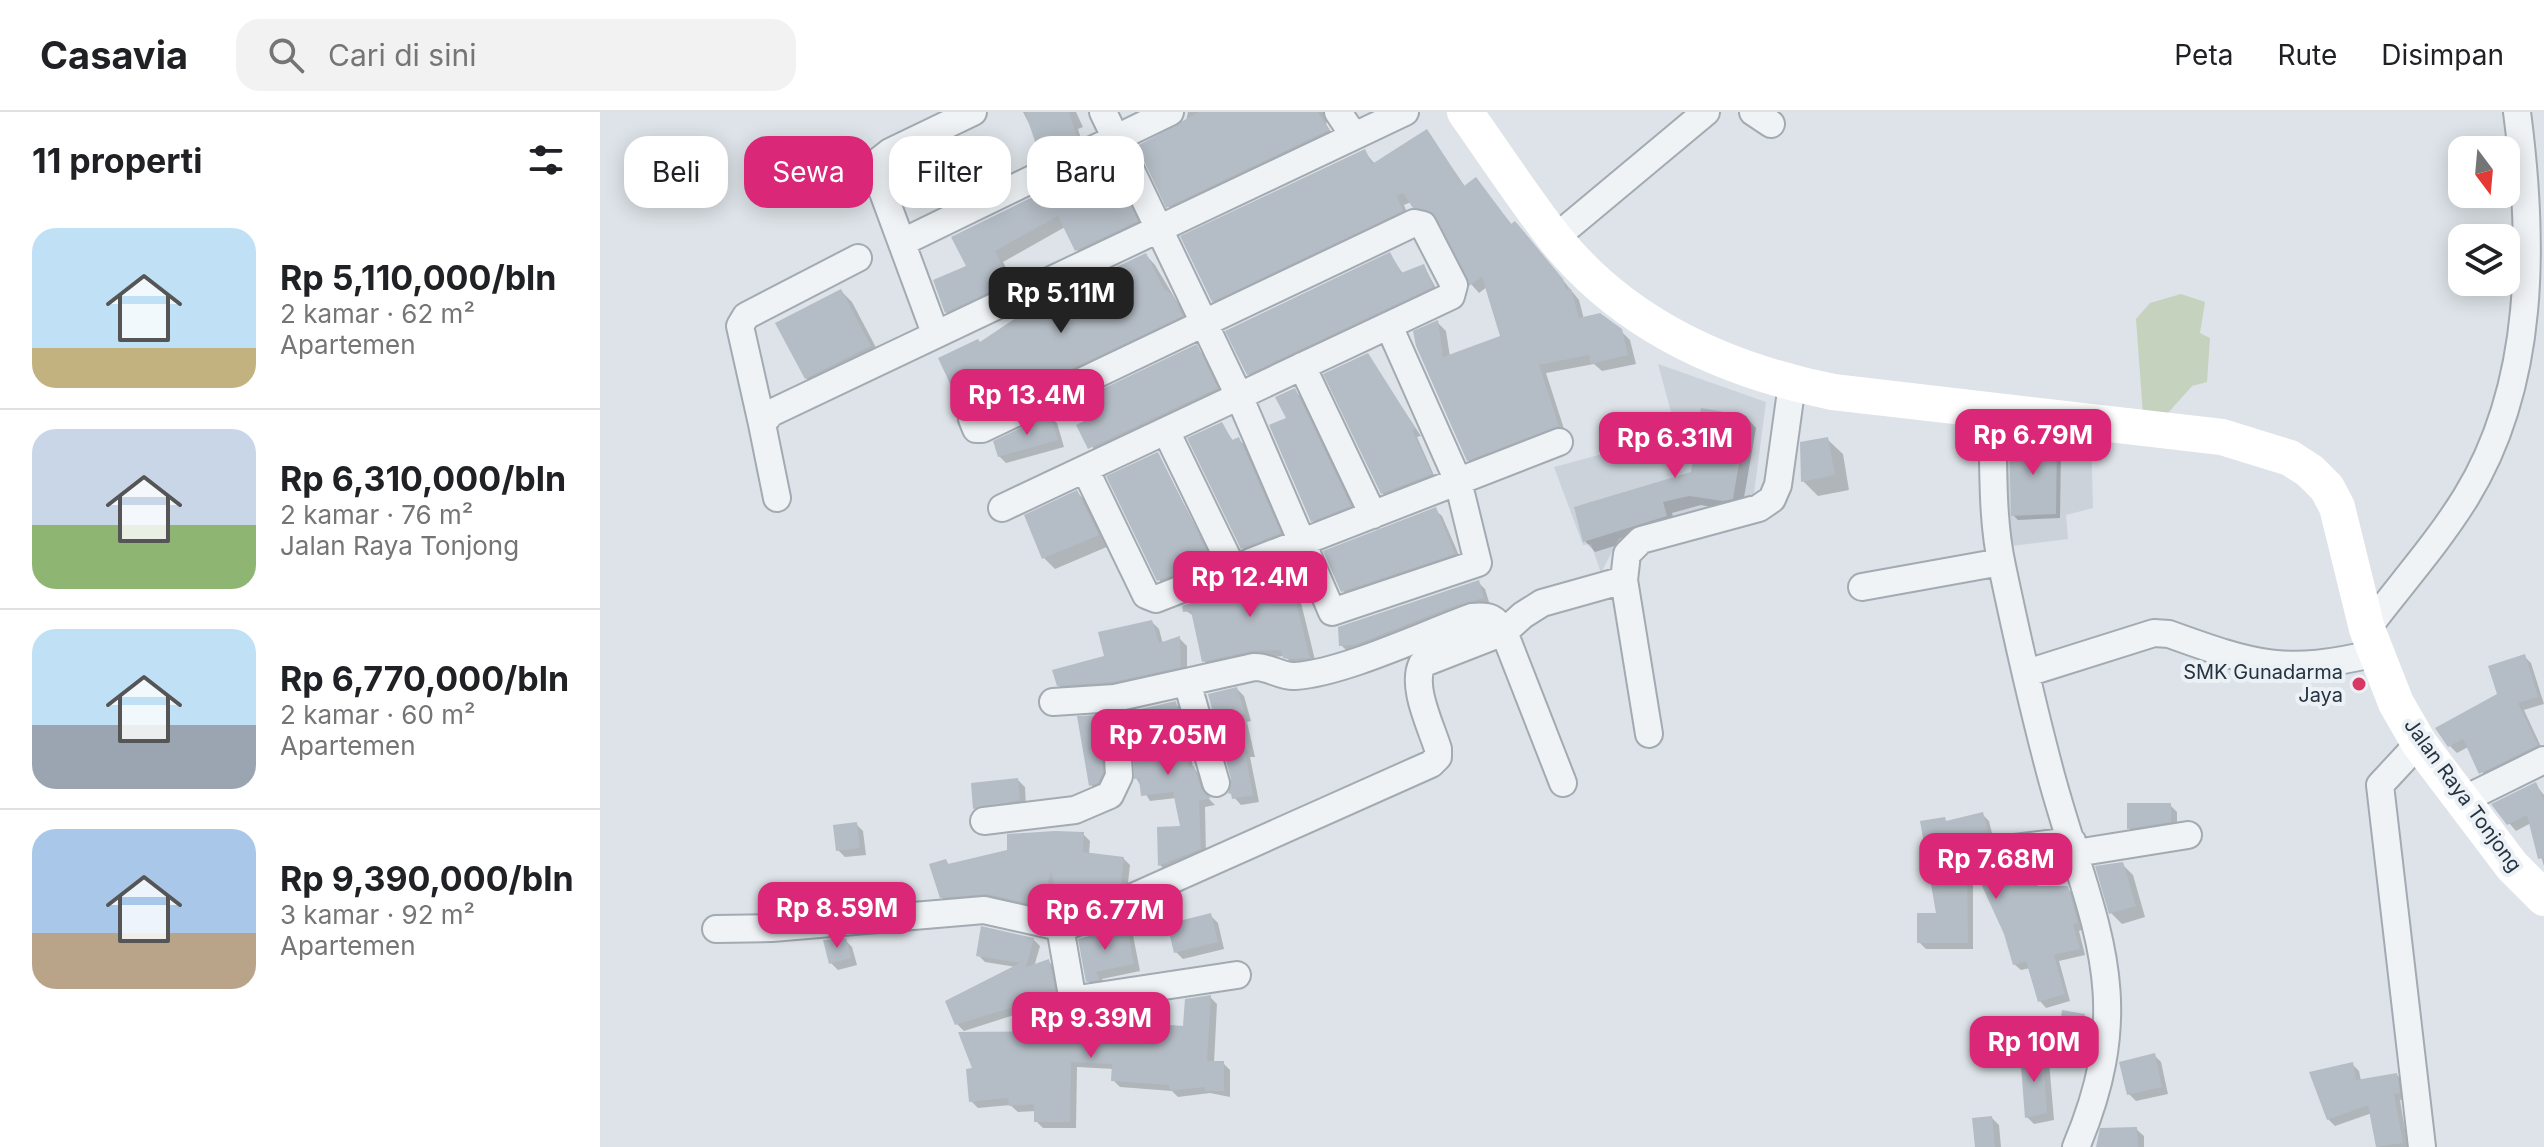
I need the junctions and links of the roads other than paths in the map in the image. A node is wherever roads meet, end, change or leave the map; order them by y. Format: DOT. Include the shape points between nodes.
graph roads {
  1 [pos="973,112"];
  2 [pos="1103,112"];
  3 [pos="1170,112"];
  4 [pos="1338,112"];
  5 [pos="1405,112"];
  6 [pos="1465,112"];
  7 [pos="1706,112"];
  8 [pos="2517,112"];
  9 [pos="1114,136"];
  10 [pos="1119,136"];
  11 [pos="1354,136"];
  12 [pos="1027,181"];
  13 [pos="1144,199"];
  14 [pos="1158,229"];
  15 [pos="1555,238"];
  16 [pos="903,242"];
  17 [pos="858,258"];
  18 [pos="1204,325"];
  19 [pos="1389,326"];
  20 [pos="935,333"];
  21 [pos="1302,366"];
  22 [pos="1792,384"];
  23 [pos="1239,396"];
  24 [pos="1992,410"];
  25 [pos="972,419"];
  26 [pos="762,424"];
  27 [pos="1166,431"];
  28 [pos="1559,442"];
  29 [pos="1085,469"];
  30 [pos="1458,481"];
  31 [pos="777,498"];
  32 [pos="1002,508"];
  33 [pos="1373,515"];
  34 [pos="1300,544"];
  35 [pos="2001,562"];
  36 [pos="1233,569"];
  37 [pos="1624,580"];
  38 [pos="1862,587"];
  39 [pos="1504,632"];
  40 [pos="2371,641"];
  41 [pos="2027,673"];
  42 [pos="1187,682"];
  43 [pos="1115,698"];
  44 [pos="1053,702"];
  45 [pos="1649,734"];
  46 [pos="2419,743"];
  47 [pos="2544,760"];
  48 [pos="1216,783"];
  49 [pos="1563,783"];
  50 [pos="2463,800"];
  51 [pos="984,821"];
  52 [pos="2188,835"];
  53 [pos="2074,847"];
  54 [pos="2015,848"];
  55 [pos="2544,898"];
  56 [pos="1060,927"];
  57 [pos="716,929"];
  58 [pos="1237,975"];
  59 [pos="2076,1147"];
  60 [pos="2422,1147"];
  1 -- 16 [label="street" via="876,163"];
  2 -- 9 [label="street"];
  3 -- 10 [label="street"];
  4 -- 11 [label="street"];
  5 -- 11 [label="street"];
  6 -- 15 [label="main road, Jalan Raya Tonjong"];
  7 -- 15 [label="street"];
  8 -- 40 [label="street" via="2526,284 2521,348 2509,402 2465,498"];
  11 -- 14 [label="street"];
  12 -- 16 [label="street"];
  13 -- 14 [label="street"];
  14 -- 18 [label="street"];
  14 -- 20 [label="street"];
  15 -- 22 [label="main road, Jalan Raya Tonjong" via="1601,285 1657,330"];
  16 -- 20 [label="street"];
  17 -- 26 [label="street" via="746,316 740,326"];
  18 -- 19 [label="street" via="1419,223 1454,291"];
  18 -- 23 [label="street"];
  18 -- 25 [label="street" via="982,429 976,429"];
  19 -- 21 [label="street"];
  19 -- 30 [label="street"];
  20 -- 26 [label="street" via="771,413"];
  21 -- 23 [label="street"];
  21 -- 33 [label="street"];
  22 -- 24 [label="main road, Jalan Raya Tonjong"];
  22 -- 37 [label="street" via="1772,499 1759,508 1641,540 1627,554"];
  23 -- 27 [label="street"];
  23 -- 34 [label="street"];
  24 -- 35 [label="street"];
  24 -- 40 [label="main road, Jalan Raya Tonjong" via="2222,437 2290,458 2327,488 2337,507"];
  26 -- 31 [label="street"];
  27 -- 29 [label="street"];
  27 -- 36 [label="street"];
  28 -- 30 [label="street"];
  29 -- 32 [label="street"];
  29 -- 36 [label="street" via="1150,599"];
  30 -- 33 [label="street"];
  30 -- 34 [label="street" via="1479,558 1475,566 1332,612"];
  33 -- 34 [label="street"];
  34 -- 36 [label="street"];
  35 -- 38 [label="street"];
  35 -- 41 [label="street"];
  37 -- 39 [label="street" via="1542,603"];
  37 -- 45 [label="street"];
  39 -- 42 [label="street" via="1495,618 1472,617 1328,669 1292,677 1268,666 1254,667"];
  39 -- 49 [label="street"];
  39 -- 56 [label="street" via="1422,664 1419,685 1438,749 1431,764"];
  40 -- 41 [label="street" via="2317,666 2257,664 2154,633"];
  40 -- 46 [label="main road, Jalan Raya Tonjong"];
  41 -- 53 [label="street"];
  42 -- 43 [label="street"];
  42 -- 48 [label="street"];
  43 -- 44 [label="street"];
  43 -- 51 [label="street" via="1119,776 1110,795 1075,810"];
  46 -- 50 [label="main road, Jalan Raya Tonjong"];
  46 -- 60 [label="street" via="2380,785"];
  47 -- 50 [label="street"];
  50 -- 55 [label="main road, Jalan Raya Tonjong" via="2512,866"];
  52 -- 53 [label="street"];
  53 -- 54 [label="street"];
  53 -- 59 [label="street" via="2103,949 2110,1019 2093,1107"];
  56 -- 57 [label="street" via="984,910"];
  56 -- 58 [label="street" via="1071,990 1078,999"];
}
